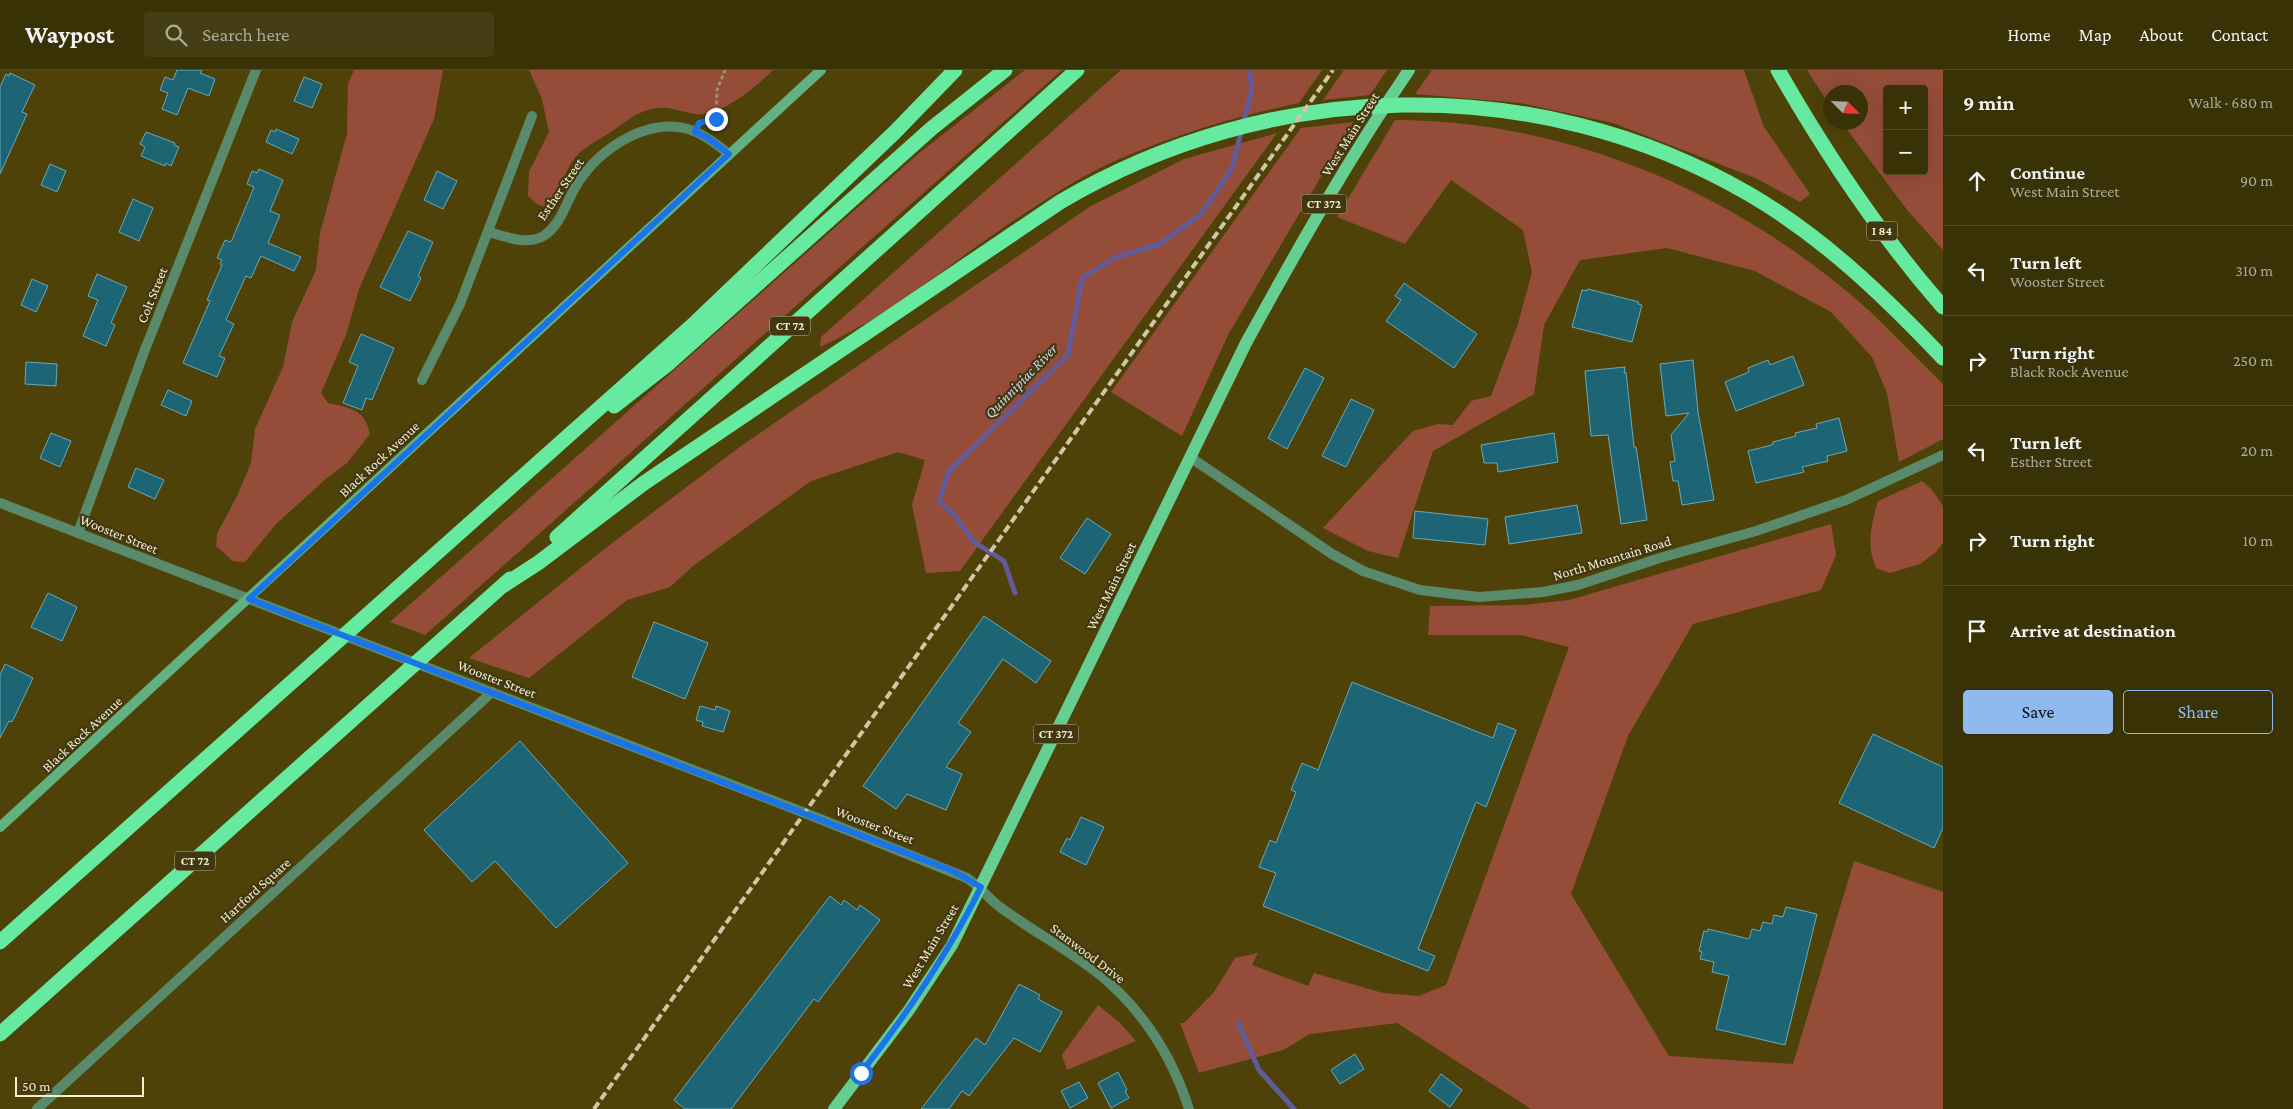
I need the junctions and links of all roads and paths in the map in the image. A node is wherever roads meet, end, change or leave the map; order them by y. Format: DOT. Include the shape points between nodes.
graph roads {
  1 [pos="256,70"];
  2 [pos="724,70"];
  3 [pos="821,70"];
  4 [pos="955,70"];
  5 [pos="1005,70"];
  6 [pos="1078,70"];
  7 [pos="1408,70"];
  8 [pos="1778,70"];
  9 [pos="532,116"];
  10 [pos="695,132"];
  11 [pos="729,154"];
  12 [pos="489,232"];
  13 [pos="1943,307"];
  14 [pos="1943,358"];
  15 [pos="422,380"];
  16 [pos="571,433"];
  17 [pos="1943,455"];
  18 [pos="1190,457"];
  19 [pos="0,503"];
  20 [pos="78,532"];
  21 [pos="504,585"];
  22 [pos="249,599"];
  23 [pos="492,692"];
  24 [pos="0,827"];
  25 [pos="981,887"];
  26 [pos="0,942"];
  27 [pos="0,1034"];
  28 [pos="37,1109"];
  29 [pos="834,1109"];
  30 [pos="1189,1109"];
  1 -- 20 [label="street, Colt Street" via="144,352"];
  2 -- 10 [label="path" via="717,90 716,119 699,123"];
  3 -- 11 [label="street, Black Rock Avenue"];
  4 -- 16 [label="highway" via="742,279"];
  5 -- 16 [label="highway" via="897,158 648,381"];
  6 -- 21 [label="highway, CT 72"];
  7 -- 18 [label="main road, West Main Street / CT 372" via="1291,261"];
  8 -- 13 [label="highway, I 84" via="1849,186"];
  9 -- 12 [label="street"];
  10 -- 11 [label="street, Esther Street"];
  10 -- 12 [label="street, Esther Street" via="674,127 656,128 615,145 594,162 579,181 554,227 543,236 510,239"];
  11 -- 22 [label="street, Black Rock Avenue"];
  12 -- 15 [label="street" via="460,304"];
  14 -- 21 [label="highway" via="1894,307 1827,248 1765,204 1716,176 1652,149 1588,128 1514,113 1438,105 1378,105 1307,112 1233,128 1179,145 1109,175 1041,215 644,482"];
  16 -- 26 [label="highway"];
  17 -- 18 [label="street, North Mountain Road" via="1846,500 1756,531 1578,585 1543,592 1479,597 1420,590 1363,571 1332,554"];
  18 -- 25 [label="main road, West Main Street / CT 372"];
  19 -- 20 [label="street, Wooster Street"];
  20 -- 22 [label="street, Wooster Street"];
  21 -- 27 [label="highway, CT 72"];
  22 -- 23 [label="street, Wooster Street"];
  22 -- 24 [label="street, Black Rock Avenue"];
  23 -- 25 [label="street, Wooster Street" via="953,871"];
  23 -- 28 [label="street, Hartford Square"];
  25 -- 29 [label="main road, West Main Street / CT 372" via="930,980"];
  25 -- 30 [label="street, Stanwood Drive" via="1002,909 1101,976 1137,1011 1176,1073"];
}
